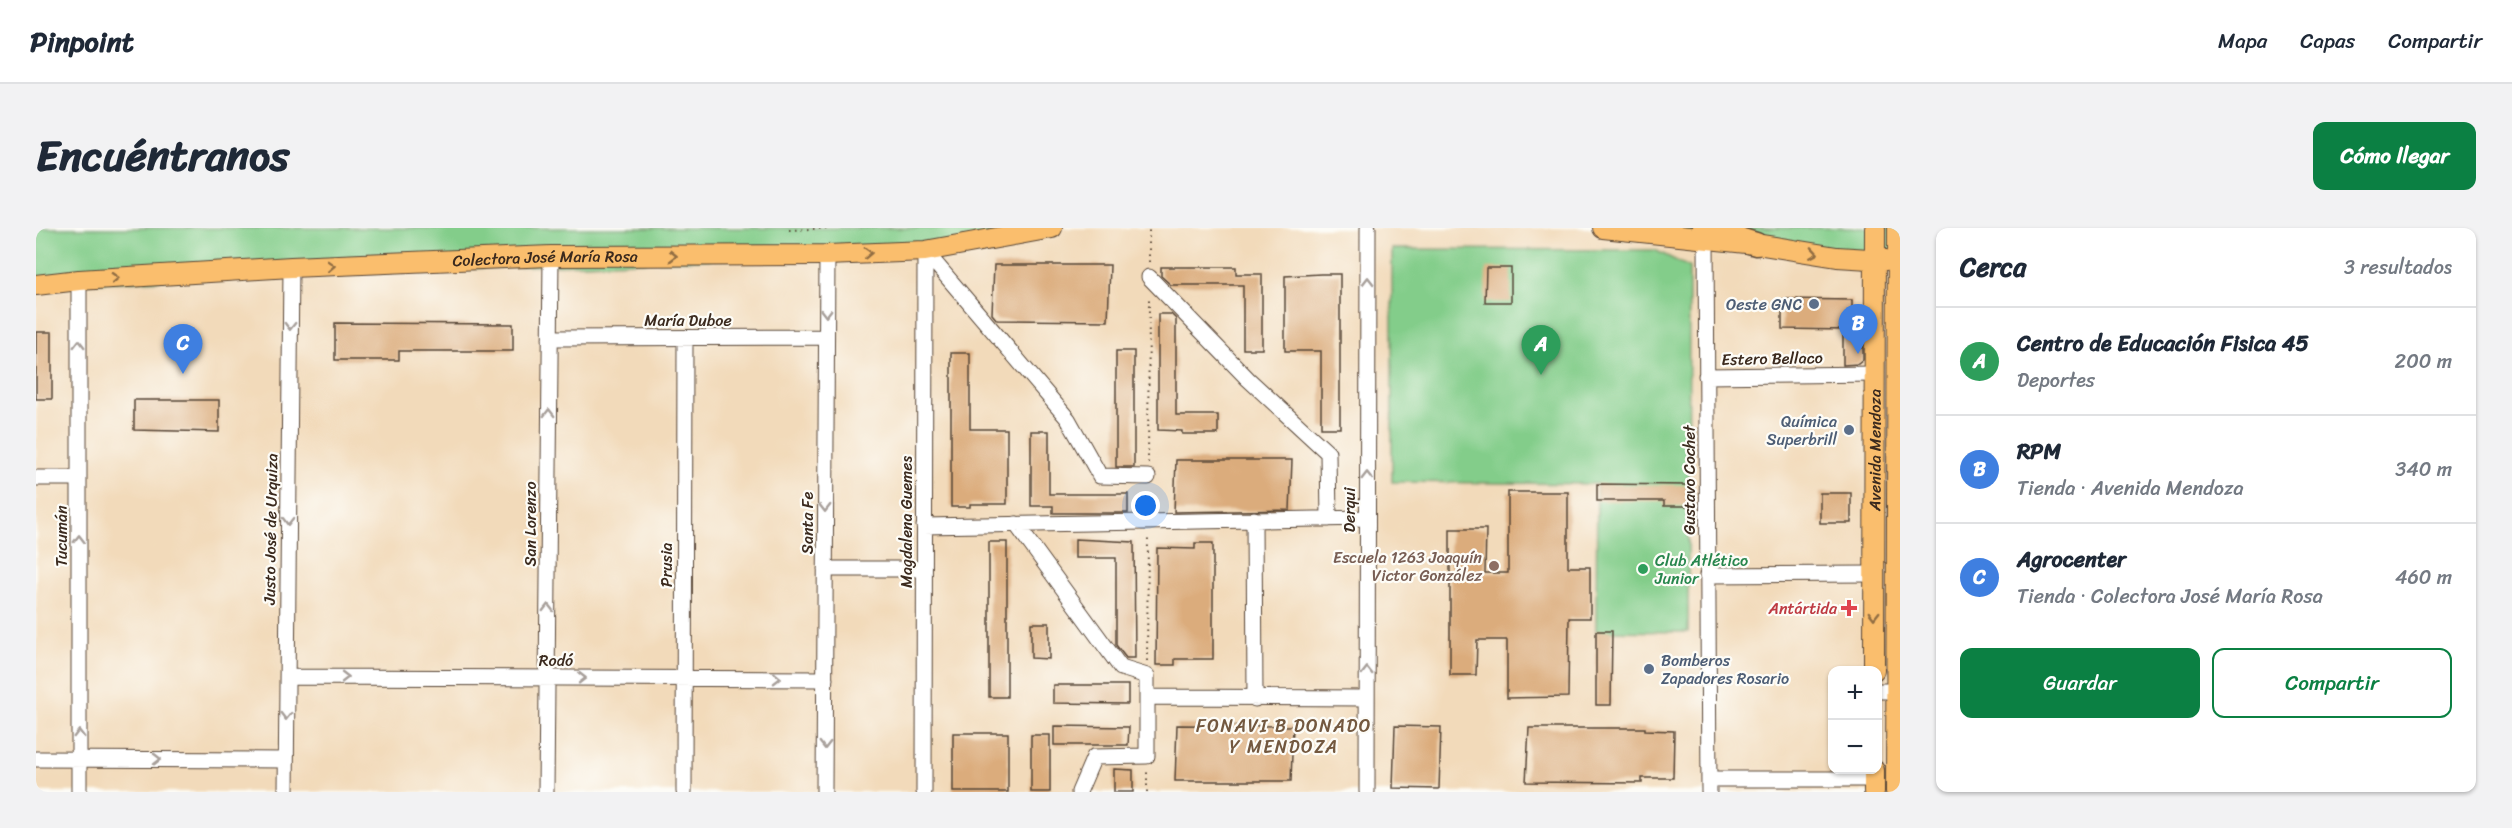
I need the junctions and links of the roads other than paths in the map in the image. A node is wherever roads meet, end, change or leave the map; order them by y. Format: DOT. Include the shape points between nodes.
graph roads {
  1 [pos="1052,228"];
  2 [pos="1368,228"];
  3 [pos="1603,228"];
  4 [pos="1875,228"];
  5 [pos="1898,228"];
  6 [pos="1704,234"];
  7 [pos="1756,244"];
  8 [pos="925,251"];
  9 [pos="827,255"];
  10 [pos="550,256"];
  11 [pos="1875,260"];
  12 [pos="1899,260"];
  13 [pos="291,267"];
  14 [pos="1149,277"];
  15 [pos="79,280"];
  16 [pos="36,285"];
  17 [pos="826,337"];
  18 [pos="550,338"];
  19 [pos="685,338"];
  20 [pos="1875,374"];
  21 [pos="1706,376"];
  22 [pos="1148,477"];
  23 [pos="36,478"];
  24 [pos="79,478"];
  25 [pos="1367,518"];
  26 [pos="1254,519"];
  27 [pos="1329,519"];
  28 [pos="1016,524"];
  29 [pos="924,526"];
  30 [pos="1874,535"];
  31 [pos="1897,535"];
  32 [pos="825,569"];
  33 [pos="924,569"];
  34 [pos="1874,574"];
  35 [pos="1707,575"];
  36 [pos="1874,666"];
  37 [pos="287,677"];
  38 [pos="547,678"];
  39 [pos="684,678"];
  40 [pos="825,679"];
  41 [pos="1891,691"];
  42 [pos="1147,697"];
  43 [pos="1367,698"];
  44 [pos="1255,699"];
  45 [pos="36,759"];
  46 [pos="79,759"];
  47 [pos="286,760"];
  48 [pos="1874,780"];
  49 [pos="1709,785"];
  50 [pos="78,792"];
  51 [pos="286,792"];
  52 [pos="546,792"];
  53 [pos="684,792"];
  54 [pos="824,792"];
  55 [pos="924,792"];
  56 [pos="1079,792"];
  57 [pos="1367,792"];
  58 [pos="1896,792"];
  1 -- 8 [label="main road, Colectora José María Rosa"];
  25 -- 2 [label="street, Derqui, one-way"];
  3 -- 6 [label="main road"];
  4 -- 11 [label="main road, Avenida Mendoza"];
  5 -- 12 [label="main road, Avenida Mendoza"];
  6 -- 7 [label="highway"];
  6 -- 21 [label="street, Gustavo Cochet"];
  7 -- 11 [label="main road, one-way"];
  9 -- 8 [label="main road, Colectora José María Rosa, one-way"];
  8 -- 22 [label="street" via="1068,419 1100,476"];
  8 -- 29 [label="street, Magdalena Guemes"];
  10 -- 9 [label="main road, Colectora José María Rosa, one-way"];
  9 -- 17 [label="street, Santa Fe, one-way"];
  13 -- 10 [label="main road, Colectora José María Rosa, one-way"];
  10 -- 18 [label="street, San Lorenzo"];
  11 -- 12 [label="main road"];
  11 -- 20 [label="main road, Avenida Mendoza"];
  12 -- 31 [label="main road, Avenida Mendoza"];
  15 -- 13 [label="main road, Colectora José María Rosa, one-way"];
  13 -- 37 [label="street, Justo José de Urquiza, one-way"];
  14 -- 27 [label="street" via="1248,379 1328,453"];
  15 -- 16 [label="main road, Colectora José María Rosa"];
  24 -- 15 [label="street, Tucumán, one-way"];
  17 -- 19 [label="street, María Duboe"];
  17 -- 32 [label="street, Santa Fe, one-way"];
  18 -- 19 [label="street, María Duboe"];
  38 -- 18 [label="street, San Lorenzo, one-way"];
  19 -- 39 [label="street, Prusia"];
  20 -- 21 [label="street, Estero Bellaco"];
  20 -- 30 [label="main road, Avenida Mendoza"];
  21 -- 35 [label="street, Gustavo Cochet"];
  23 -- 24 [label="street"];
  46 -- 24 [label="street, Tucumán, one-way"];
  25 -- 27 [label="street"];
  43 -- 25 [label="street, Derqui, one-way"];
  26 -- 27 [label="street"];
  26 -- 28 [label="street"];
  26 -- 44 [label="street"];
  28 -- 29 [label="street"];
  28 -- 42 [label="street" via="1121,668 1147,676"];
  29 -- 33 [label="street, Magdalena Guemes"];
  30 -- 31 [label="main road"];
  30 -- 34 [label="main road, Avenida Mendoza"];
  31 -- 41 [label="main road, Avenida Mendoza"];
  32 -- 33 [label="street"];
  32 -- 40 [label="street, Santa Fe"];
  33 -- 55 [label="street, Magdalena Guemes"];
  34 -- 35 [label="street"];
  34 -- 36 [label="main road, Avenida Mendoza, one-way"];
  35 -- 49 [label="street, Gustavo Cochet"];
  37 -- 38 [label="street, Rodó, one-way"];
  37 -- 47 [label="street, Justo José de Urquiza, one-way"];
  38 -- 39 [label="street, Rodó, one-way"];
  38 -- 52 [label="street, San Lorenzo"];
  39 -- 40 [label="street, Rodó, one-way"];
  39 -- 53 [label="street, Prusia"];
  40 -- 54 [label="street, Santa Fe, one-way"];
  41 -- 58 [label="main road, Avenida Mendoza"];
  42 -- 44 [label="street"];
  42 -- 56 [label="street" via="1147,756 1094,757"];
  43 -- 44 [label="street"];
  43 -- 57 [label="street, Derqui"];
  45 -- 46 [label="street"];
  46 -- 47 [label="street, one-way"];
  46 -- 50 [label="street, Tucumán"];
  47 -- 51 [label="street, Justo José de Urquiza"];
  48 -- 49 [label="street"];
}
